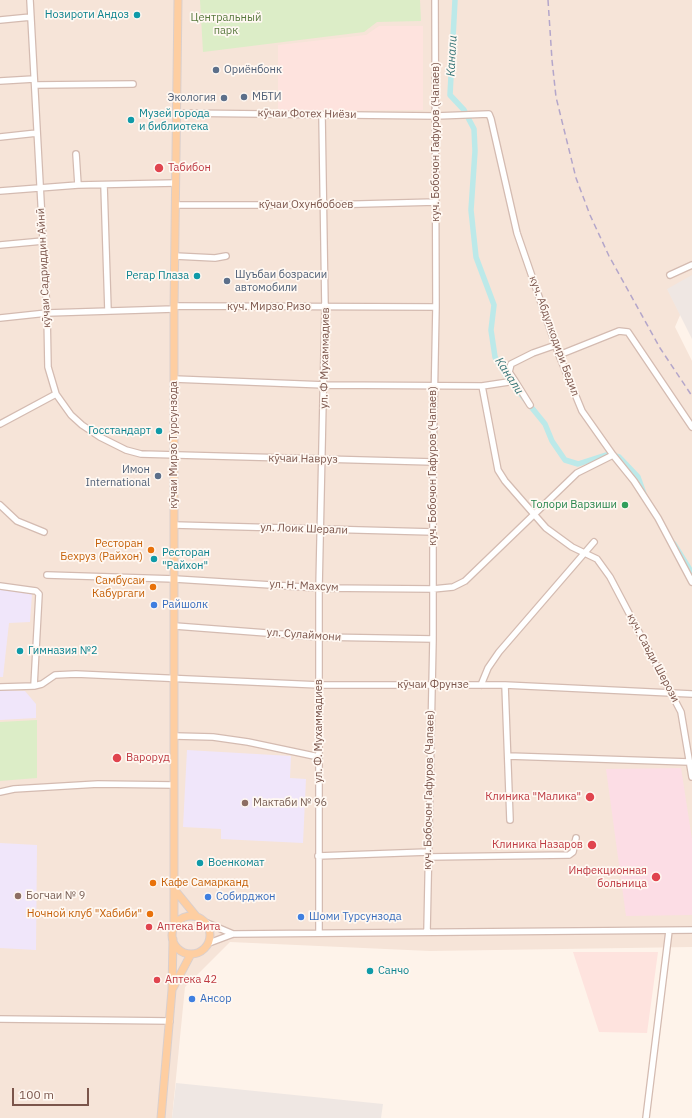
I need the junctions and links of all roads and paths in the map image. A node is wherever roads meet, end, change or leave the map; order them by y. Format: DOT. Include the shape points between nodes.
graph roads {
  1 [pos="30,0"];
  2 [pos="178,0"];
  3 [pos="435,0"];
  4 [pos="31,16"];
  5 [pos="0,20"];
  6 [pos="34,79"];
  7 [pos="0,81"];
  8 [pos="133,84"];
  9 [pos="35,85"];
  10 [pos="177,112"];
  11 [pos="322,115"];
  12 [pos="436,116"];
  13 [pos="37,133"];
  14 [pos="0,137"];
  15 [pos="76,154"];
  16 [pos="176,183"];
  17 [pos="78,185"];
  18 [pos="104,185"];
  19 [pos="40,187"];
  20 [pos="0,191"];
  21 [pos="436,202"];
  22 [pos="176,205"];
  23 [pos="324,205"];
  24 [pos="43,241"];
  25 [pos="0,245"];
  26 [pos="175,256"];
  27 [pos="226,256"];
  28 [pos="692,265"];
  29 [pos="670,275"];
  30 [pos="325,307"];
  31 [pos="436,307"];
  32 [pos="174,308"];
  33 [pos="108,311"];
  34 [pos="47,313"];
  35 [pos="0,318"];
  36 [pos="556,345"];
  37 [pos="559,355"];
  38 [pos="174,379"];
  39 [pos="515,381"];
  40 [pos="325,385"];
  41 [pos="434,386"];
  42 [pos="482,386"];
  43 [pos="56,394"];
  44 [pos="530,405"];
  45 [pos="0,424"];
  46 [pos="692,427"];
  47 [pos="613,455"];
  48 [pos="174,456"];
  49 [pos="323,459"];
  50 [pos="432,462"];
  51 [pos="0,505"];
  52 [pos="534,513"];
  53 [pos="174,525"];
  54 [pos="320,529"];
  55 [pos="44,532"];
  56 [pos="433,532"];
  57 [pos="594,542"];
  58 [pos="586,553"];
  59 [pos="47,574"];
  60 [pos="175,578"];
  61 [pos="692,582"];
  62 [pos="0,586"];
  63 [pos="319,588"];
  64 [pos="433,589"];
  65 [pos="175,626"];
  66 [pos="319,637"];
  67 [pos="433,639"];
  68 [pos="174,677"];
  69 [pos="319,685"];
  70 [pos="481,685"];
  71 [pos="505,685"];
  72 [pos="34,686"];
  73 [pos="430,686"];
  74 [pos="0,687"];
  75 [pos="672,693"];
  76 [pos="692,694"];
  77 [pos="174,736"];
  78 [pos="508,756"];
  79 [pos="319,757"];
  80 [pos="690,762"];
  81 [pos="692,777"];
  82 [pos="174,785"];
  83 [pos="0,792"];
  84 [pos="510,820"];
  85 [pos="576,838"];
  86 [pos="428,854"];
  87 [pos="318,856"];
  88 [pos="174,890"];
  89 [pos="196,916"];
  90 [pos="207,923"];
  91 [pos="174,927"];
  92 [pos="692,930"];
  93 [pos="669,931"];
  94 [pos="427,932"];
  95 [pos="232,934"];
  96 [pos="319,934"];
  97 [pos="173,939"];
  98 [pos="209,943"];
  99 [pos="191,954"];
  100 [pos="172,990"];
  101 [pos="0,1019"];
  102 [pos="170,1021"];
  103 [pos="161,1118"];
  104 [pos="646,1118"];
  1 -- 4 [label="street, кӯчаи Садриддин Айнӣ"];
  2 -- 10 [label="main road, кӯчаи Мирзо Турсунзода"];
  3 -- 12 [label="street, куч. Бобочон Гафуров (Чапаев)"];
  4 -- 5 [label="street"];
  4 -- 6 [label="street, кӯчаи Садриддин Айнӣ"];
  6 -- 7 [label="street"];
  6 -- 9 [label="street, кӯчаи Садриддин Айнӣ"];
  8 -- 9 [label="street"];
  9 -- 13 [label="street, кӯчаи Садриддин Айнӣ"];
  10 -- 11 [label="street, кӯчаи Фотех Ниёзи"];
  10 -- 16 [label="main road, кӯчаи Мирзо Турсунзода"];
  11 -- 12 [label="street, кӯчаи Фотех Ниёзи"];
  11 -- 23 [label="street, ул. Ф Мухаммадиев"];
  12 -- 21 [label="street, куч. Бобочон Гафуров (Чапаев)"];
  12 -- 36 [label="street, куч. Абдулкодири Бедил" via="489,114 515,224"];
  13 -- 14 [label="street"];
  13 -- 19 [label="street, кӯчаи Садриддин Айнӣ"];
  15 -- 17 [label="street"];
  16 -- 18 [label="street"];
  16 -- 22 [label="main road, кӯчаи Мирзо Турсунзода"];
  17 -- 18 [label="street"];
  17 -- 19 [label="street"];
  18 -- 33 [label="street"];
  19 -- 20 [label="street"];
  19 -- 24 [label="street, кӯчаи Садриддин Айнӣ"];
  21 -- 23 [label="street, кӯчаи Охунбобоев"];
  21 -- 31 [label="street, куч. Бобочон Гафуров (Чапаев)"];
  22 -- 23 [label="street, кӯчаи Охунбобоев"];
  22 -- 26 [label="main road, кӯчаи Мирзо Турсунзода"];
  23 -- 30 [label="street, ул. Ф Мухаммадиев"];
  24 -- 25 [label="street"];
  24 -- 34 [label="street, кӯчаи Садриддин Айнӣ"];
  26 -- 27 [label="street"];
  26 -- 32 [label="main road, кӯчаи Мирзо Турсунзода"];
  28 -- 29 [label="street"];
  30 -- 31 [label="street, куч. Мирзо Ризо"];
  30 -- 32 [label="street, куч. Мирзо Ризо"];
  30 -- 40 [label="street, ул. Ф Мухаммадиев"];
  31 -- 41 [label="street, куч. Бобочон Гафуров (Чапаев)"];
  32 -- 33 [label="street, куч. Мирзо Ризо"];
  32 -- 38 [label="main road, кӯчаи Мирзо Турсунзода"];
  33 -- 34 [label="street, куч. Мирзо Ризо"];
  34 -- 35 [label="street, куч. Мирзо Ризо"];
  34 -- 43 [label="street, кӯчаи Садриддин Айнӣ" via="48,367"];
  36 -- 37 [label="street, куч. Абдулкодири Бедил"];
  36 -- 39 [label="street" via="511,364 509,372"];
  37 -- 46 [label="street" via="619,331 628,332"];
  37 -- 47 [label="street, куч. Абдулкодири Бедил" via="582,411"];
  38 -- 40 [label="street"];
  38 -- 48 [label="main road, кӯчаи Мирзо Турсунзода"];
  39 -- 42 [label="street"];
  39 -- 44 [label="street"];
  40 -- 41 [label="street"];
  40 -- 49 [label="street, ул. Ф Мухаммадиев"];
  41 -- 42 [label="street"];
  41 -- 50 [label="street, куч. Бобочон Гафуров (Чапаев)"];
  42 -- 52 [label="street, куч. Саъди Шерози" via="498,470 505,482"];
  43 -- 45 [label="street"];
  43 -- 48 [label="street, кӯчаи Садриддин Айнӣ" via="77,420 100,437 126,450 141,454"];
  47 -- 52 [label="street, ул. Н. Махсум" via="577,473"];
  47 -- 61 [label="street, куч. Абдулкодири Бедил" via="634,480 658,518"];
  48 -- 49 [label="street, кӯчаи Навруз"];
  48 -- 53 [label="main road, кӯчаи Мирзо Турсунзода"];
  49 -- 50 [label="street, кӯчаи Навруз"];
  49 -- 54 [label="street, ул. Ф Мухаммадиев"];
  50 -- 56 [label="street, куч. Бобочон Гафуров (Чапаев)"];
  51 -- 55 [label="street" via="17,521"];
  52 -- 58 [label="street, куч. Саъди Шерози" via="558,539"];
  52 -- 64 [label="street, ул. Н. Махсум" via="465,581 453,587"];
  53 -- 54 [label="street, ул. Лоик Шерали"];
  53 -- 60 [label="main road, кӯчаи Мирзо Турсунзода"];
  54 -- 56 [label="street, ул. Лоик Шерали"];
  54 -- 63 [label="street, ул. Ф. Мухаммадиев"];
  56 -- 64 [label="street, куч. Бобочон Гафуров (Чапаев)"];
  57 -- 58 [label="street"];
  58 -- 70 [label="street" via="499,652"];
  58 -- 75 [label="street, куч. Саъди Шерози" via="597,559 610,577"];
  59 -- 60 [label="street, ул. Н. Махсум"];
  60 -- 63 [label="street, ул. Н. Махсум"];
  60 -- 65 [label="main road, кӯчаи Мирзо Турсунзода"];
  62 -- 72 [label="street" via="36,591 39,594"];
  63 -- 64 [label="street, ул. Н. Махсум"];
  63 -- 66 [label="street, ул. Ф. Мухаммадиев"];
  64 -- 67 [label="street, куч. Бобочон Гафуров (Чапаев)"];
  65 -- 66 [label="street, ул. Сулаймони"];
  65 -- 68 [label="main road, кӯчаи Мирзо Турсунзода"];
  66 -- 67 [label="street, ул. Сулаймони"];
  66 -- 69 [label="street, ул. Ф. Мухаммадиев"];
  67 -- 73 [label="street, куч. Бобочон Гафуров (Чапаев)"];
  68 -- 69 [label="street, кӯчаи Фрунзе"];
  68 -- 72 [label="street, кӯчаи Фрунзе" via="56,675"];
  68 -- 77 [label="main road, кӯчаи Мирзо Турсунзода"];
  69 -- 73 [label="street, кӯчаи Фрунзе"];
  69 -- 79 [label="street, ул. Ф. Мухаммадиев"];
  70 -- 71 [label="street, кӯчаи Фрунзе"];
  70 -- 73 [label="street, кӯчаи Фрунзе"];
  71 -- 75 [label="street, кӯчаи Фрунзе"];
  71 -- 78 [label="street"];
  72 -- 74 [label="street"];
  73 -- 86 [label="street, куч. Бобочон Гафуров (Чапаев)"];
  75 -- 76 [label="street, кӯчаи Фрунзе"];
  75 -- 80 [label="street, куч. Саъди Шерози" via="681,712"];
  77 -- 79 [label="street" via="213,737 248,742"];
  77 -- 82 [label="main road, кӯчаи Мирзо Турсунзода"];
  78 -- 80 [label="street"];
  78 -- 84 [label="street"];
  79 -- 87 [label="street, ул. Ф. Мухаммадиев"];
  80 -- 81 [label="street, куч. Саъди Шерози"];
  82 -- 83 [label="street" via="98,784"];
  82 -- 88 [label="main road, кӯчаи Мирзо Турсунзода"];
  85 -- 86 [label="street" via="573,852 569,855"];
  86 -- 87 [label="street"];
  86 -- 94 [label="street, куч. Бобочон Гафуров (Чапаев)"];
  87 -- 96 [label="street, ул. Ф. Мухаммадиев"];
  88 -- 89 [label="main road"];
  88 -- 91 [label="main road, кӯчаи Мирзо Турсунзода"];
  89 -- 90 [label="main road"];
  89 -- 91 [label="main road" via="186,916"];
  90 -- 95 [label="street"];
  90 -- 98 [label="main road"];
  91 -- 97 [label="main road, кӯчаи Мирзо Турсунзода"];
  92 -- 93 [label="street"];
  93 -- 94 [label="street"];
  93 -- 104 [label="street"];
  94 -- 96 [label="street"];
  95 -- 96 [label="street"];
  95 -- 98 [label="street"];
  97 -- 99 [label="main road" via="182,951"];
  97 -- 100 [label="main road, кӯчаи Мирзо Турсунзода"];
  98 -- 99 [label="main road" via="201,951"];
  99 -- 100 [label="main road, кӯчаи Мирзо Турсунзода"];
  100 -- 102 [label="main road, кӯчаи Мирзо Турсунзода"];
  101 -- 102 [label="street"];
  102 -- 103 [label="main road, кӯчаи Мирзо Турсунзода"];
}
